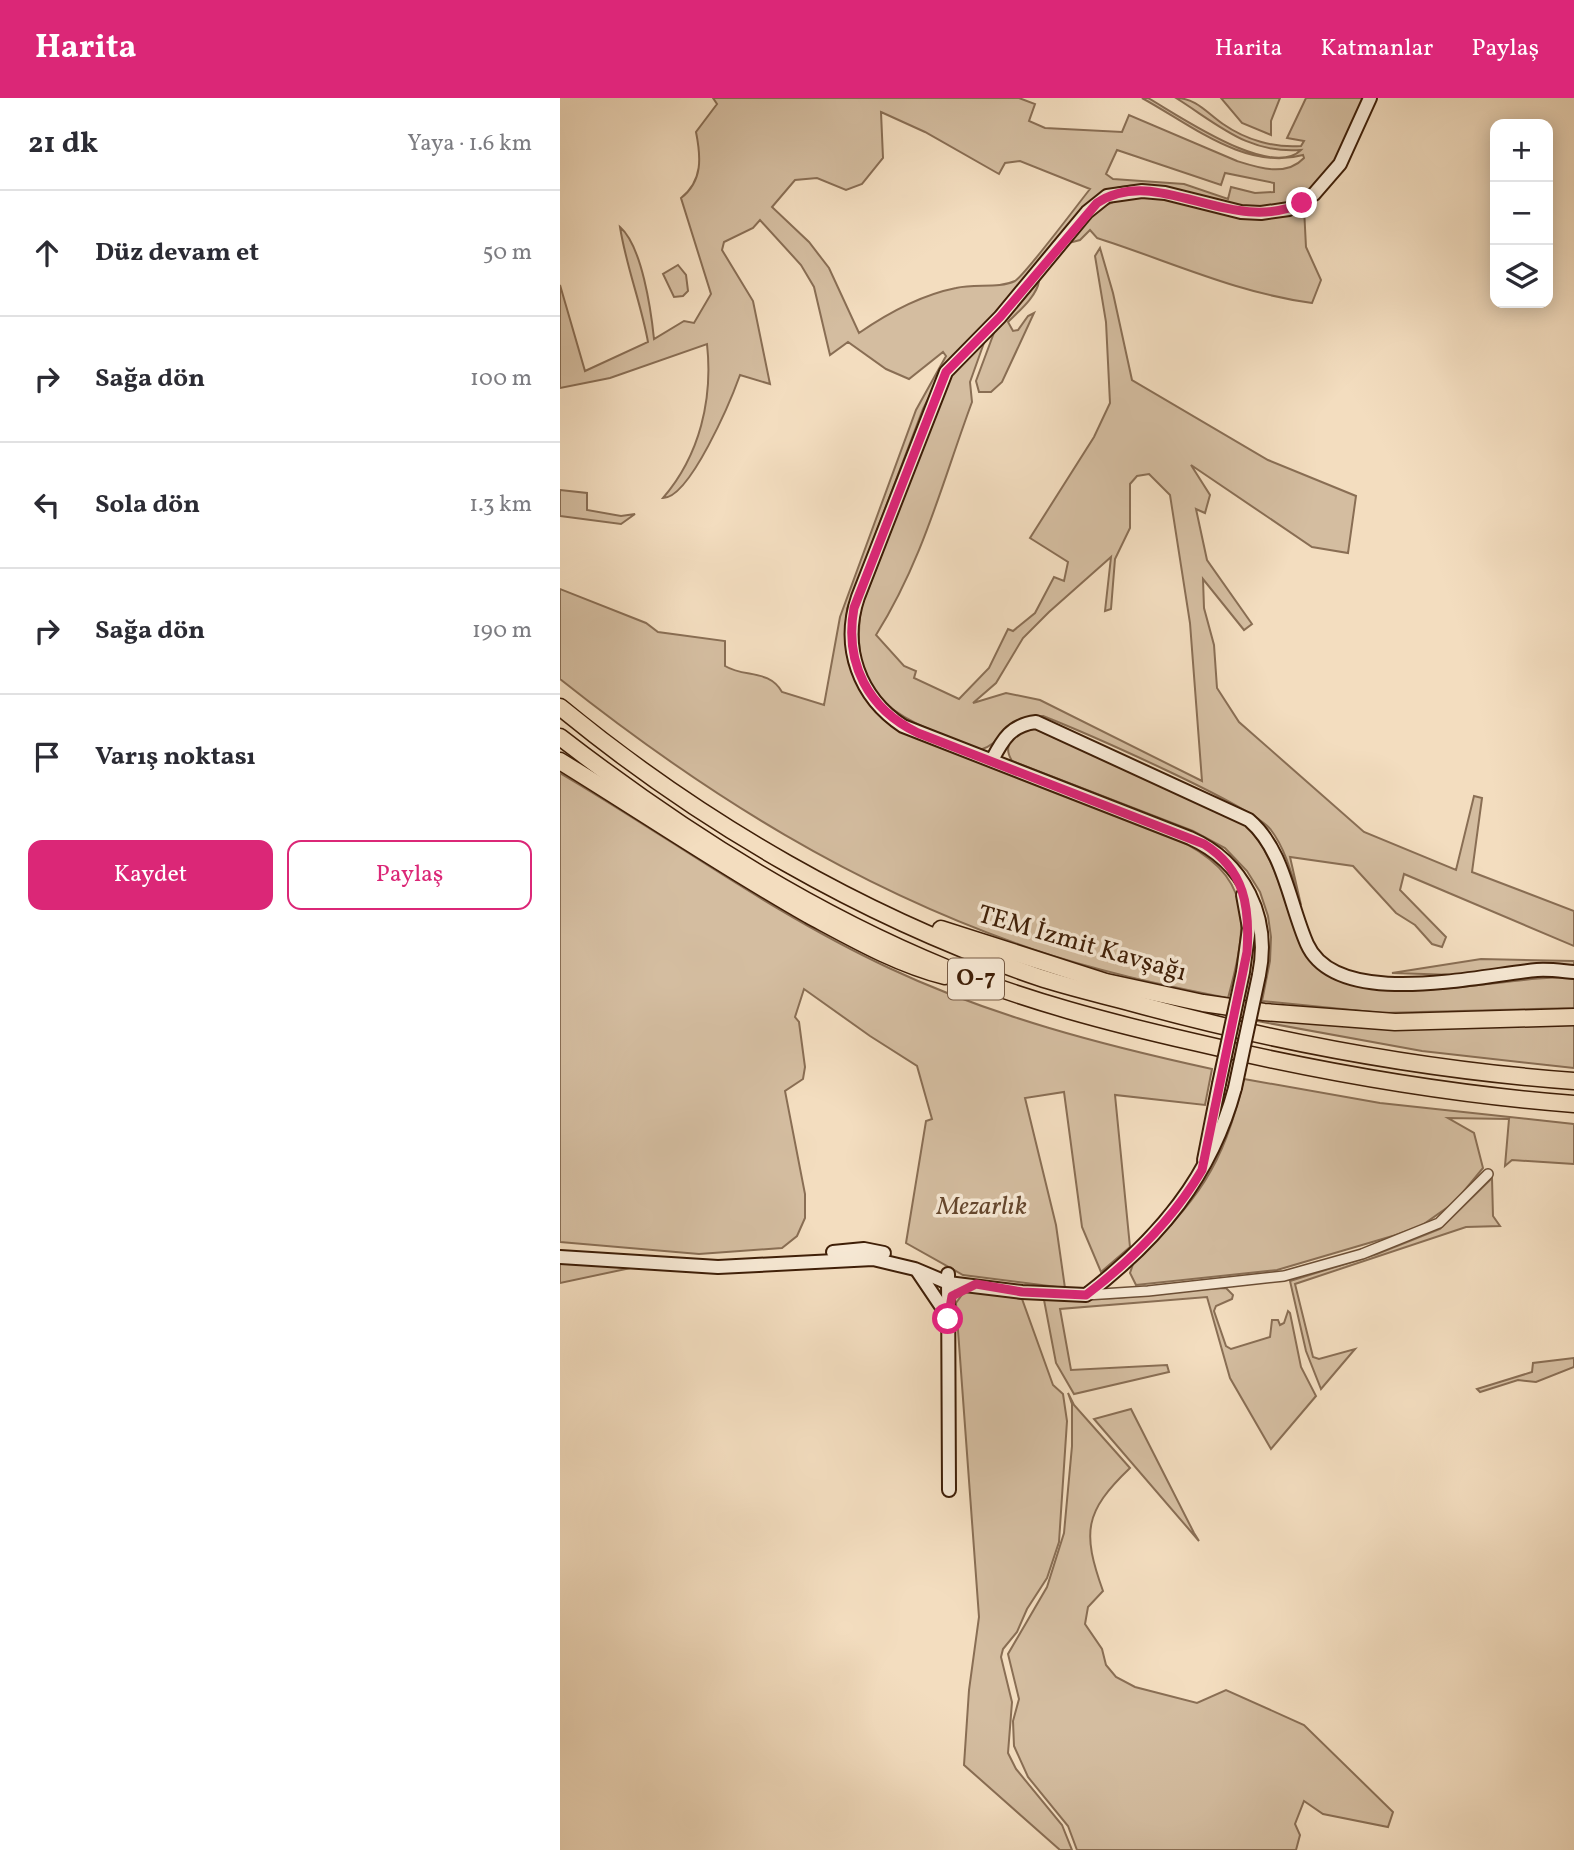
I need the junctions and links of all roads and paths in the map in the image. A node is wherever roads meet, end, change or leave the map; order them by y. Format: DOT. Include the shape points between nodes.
graph roads {
  1 [pos="1370,98"];
  2 [pos="560,707"];
  3 [pos="560,737"];
  4 [pos="992,760"];
  5 [pos="560,761"];
  6 [pos="1237,874"];
  7 [pos="872,907"];
  8 [pos="1574,972"];
  9 [pos="1008,991"];
  10 [pos="1574,1017"];
  11 [pos="1574,1081"];
  12 [pos="1446,1091"];
  13 [pos="1574,1104"];
  14 [pos="1574,1112"];
  15 [pos="1202,1170"];
  16 [pos="1488,1174"];
  17 [pos="560,1249"];
  18 [pos="560,1257"];
  19 [pos="915,1269"];
  20 [pos="948,1278"];
  21 [pos="976,1284"];
  22 [pos="1086,1295"];
  23 [pos="948,1319"];
  24 [pos="949,1490"];
  1 -- 4 [label="street" via="1340,164 1314,194 1289,209 1241,212 1154,191 1107,196 1087,212 1000,317 946,372 858,597 852,646 864,684 889,716 918,733"];
  2 -- 7 [label="highway, O-7" via="673,793"];
  3 -- 9 [label="highway, O-7" via="674,821 815,905 889,943"];
  4 -- 6 [label="street" via="1204,844"];
  4 -- 8 [label="street" via="1007,734 1036,722 1249,820 1271,846 1312,954 1339,976 1366,982 1446,983 1538,970"];
  5 -- 9 [label="highway" via="728,869 836,929 918,969"];
  6 -- 15 [label="street, bridge" via="1249,928"];
  6 -- 15 [label="street, bridge" via="1261,921 1263,948 1235,1088 1221,1135"];
  7 -- 10 [label="highway, TEM İzmit Kavşağı / O-7" via="1106,982 1203,1003 1383,1021"];
  7 -- 11 [label="highway, O-7" via="1039,977 1216,1025 1381,1057"];
  9 -- 12 [label="highway, O-7" via="1236,1052"];
  12 -- 13 [label="highway, O-7"];
  12 -- 14 [label="highway, O-7"];
  15 -- 22 [label="street" via="1162,1226"];
  16 -- 22 [label="street" via="1439,1223 1362,1254 1284,1276"];
  17 -- 20 [label="street" via="717,1259 864,1250"];
  18 -- 19 [label="street" via="718,1267 873,1259"];
  19 -- 20 [label="street"];
  19 -- 23 [label="street" via="941,1302"];
  20 -- 21 [label="street"];
  20 -- 23 [label="street"];
  21 -- 22 [label="street"];
  21 -- 23 [label="street" via="952,1296"];
  23 -- 24 [label="street"];
}
